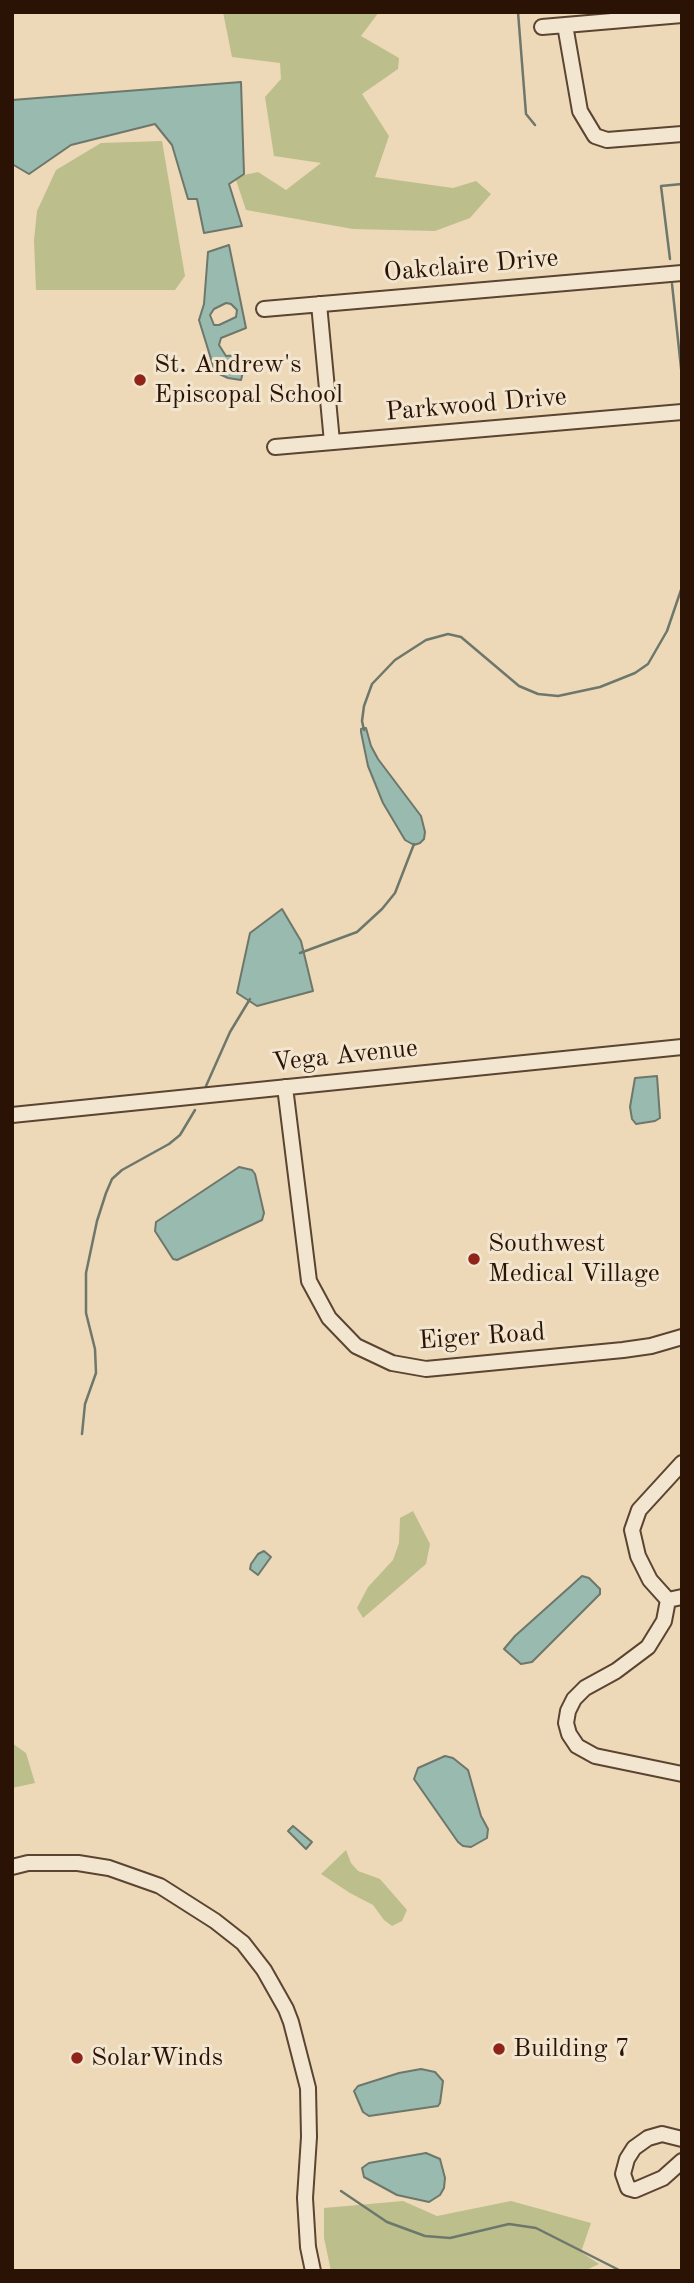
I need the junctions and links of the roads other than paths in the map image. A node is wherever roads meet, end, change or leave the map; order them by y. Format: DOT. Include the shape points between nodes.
graph roads {
  1 [pos="682,15"];
  2 [pos="565,25"];
  3 [pos="542,27"];
  4 [pos="682,134"];
  5 [pos="682,273"];
  6 [pos="319,304"];
  7 [pos="264,309"];
  8 [pos="682,412"];
  9 [pos="332,442"];
  10 [pos="275,447"];
  11 [pos="682,1047"];
  12 [pos="285,1087"];
  13 [pos="12,1115"];
  14 [pos="682,1337"];
  15 [pos="682,1464"];
  16 [pos="675,1599"];
  17 [pos="682,1774"];
  18 [pos="12,1867"];
  19 [pos="682,2139"];
  20 [pos="682,2161"];
  21 [pos="313,2271"];
  1 -- 2 [label="street"];
  2 -- 3 [label="street"];
  2 -- 4 [label="street" via="580,111 595,136 607,140"];
  5 -- 6 [label="street, Oakclaire Drive"];
  6 -- 7 [label="street, Oakclaire Drive"];
  6 -- 9 [label="street"];
  8 -- 9 [label="street, Parkwood Drive"];
  9 -- 10 [label="street, Parkwood Drive"];
  11 -- 12 [label="street, Vega Avenue"];
  12 -- 13 [label="street, Vega Avenue"];
  12 -- 14 [label="street, Eiger Road" via="309,1281 329,1318 356,1346 392,1363 426,1369 623,1350"];
  15 -- 16 [label="street" via="639,1510 632,1530 650,1580"];
  16 -- 17 [label="street" via="648,1647 585,1688 574,1699 566,1723 577,1746 595,1756"];
  18 -- 21 [label="street" via="78,1863 109,1868 160,1886 243,1943 264,1970 286,2009 308,2088 305,2198"];
  19 -- 20 [label="street" via="662,2134 648,2138 627,2158 623,2175 628,2188 635,2190 663,2178"];
}
